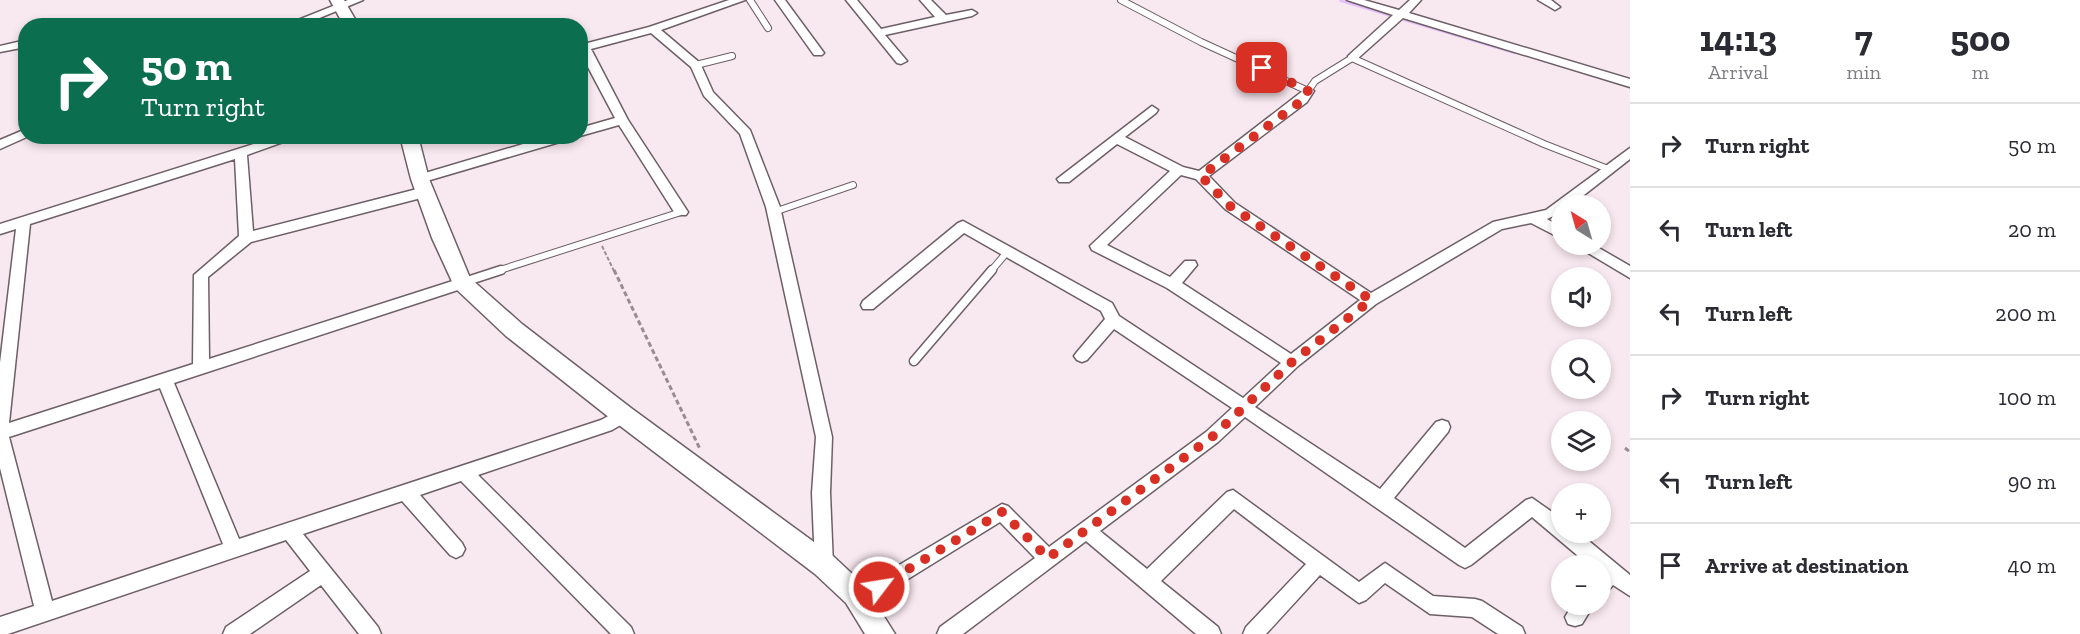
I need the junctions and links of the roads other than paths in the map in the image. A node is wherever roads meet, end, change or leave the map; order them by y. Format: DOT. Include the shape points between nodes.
graph roads {
  1 [pos="358,0"];
  2 [pos="740,0"];
  3 [pos="750,0"];
  4 [pos="780,0"];
  5 [pos="851,0"];
  6 [pos="925,0"];
  7 [pos="1121,0"];
  8 [pos="1352,0"];
  9 [pos="1416,0"];
  10 [pos="1543,0"];
  11 [pos="339,3"];
  12 [pos="1555,7"];
  13 [pos="972,13"];
  14 [pos="1398,14"];
  15 [pos="306,18"];
  16 [pos="347,18"];
  17 [pos="943,19"];
  18 [pos="768,28"];
  19 [pos="652,29"];
  20 [pos="878,33"];
  21 [pos="18,45"];
  22 [pos="588,47"];
  23 [pos="0,49"];
  24 [pos="818,53"];
  25 [pos="732,56"];
  26 [pos="588,57"];
  27 [pos="1352,58"];
  28 [pos="901,61"];
  29 [pos="696,65"];
  30 [pos="1630,83"];
  31 [pos="1308,91"];
  32 [pos="1152,110"];
  33 [pos="622,120"];
  34 [pos="588,130"];
  35 [pos="18,137"];
  36 [pos="1116,138"];
  37 [pos="270,144"];
  38 [pos="411,144"];
  39 [pos="543,144"];
  40 [pos="0,145"];
  41 [pos="1630,152"];
  42 [pos="241,154"];
  43 [pos="1608,169"];
  44 [pos="1179,170"];
  45 [pos="1201,176"];
  46 [pos="1064,179"];
  47 [pos="423,185"];
  48 [pos="853,185"];
  49 [pos="681,212"];
  50 [pos="774,212"];
  51 [pos="1533,218"];
  52 [pos="24,222"];
  53 [pos="1551,228"];
  54 [pos="0,229"];
  55 [pos="246,238"];
  56 [pos="1008,251"];
  57 [pos="1599,255"];
  58 [pos="1190,265"];
  59 [pos="1630,273"];
  60 [pos="462,283"];
  61 [pos="1172,284"];
  62 [pos="1371,300"];
  63 [pos="868,305"];
  64 [pos="1113,320"];
  65 [pos="1082,356"];
  66 [pos="914,361"];
  67 [pos="1292,362"];
  68 [pos="201,368"];
  69 [pos="165,380"];
  70 [pos="1244,408"];
  71 [pos="622,415"];
  72 [pos="1442,428"];
  73 [pos="0,433"];
  74 [pos="463,471"];
  75 [pos="405,491"];
  76 [pos="1382,500"];
  77 [pos="1551,521"];
  78 [pos="289,530"];
  79 [pos="1086,530"];
  80 [pos="1574,543"];
  81 [pos="234,549"];
  82 [pos="456,549"];
  83 [pos="1584,555"];
  84 [pos="1048,558"];
  85 [pos="1319,563"];
  86 [pos="824,565"];
  87 [pos="323,573"];
  88 [pos="1148,581"];
  89 [pos="1611,581"];
  90 [pos="1630,587"];
  91 [pos="859,599"];
  92 [pos="45,612"];
  93 [pos="0,627"];
  94 [pos="233,634"];
  95 [pos="371,634"];
  96 [pos="624,634"];
  97 [pos="881,634"];
  98 [pos="947,634"];
  99 [pos="1211,634"];
  100 [pos="1253,634"];
  101 [pos="1515,634"];
  1 -- 11 [label="street"];
  2 -- 19 [label="street" via="699,7"];
  3 -- 18 [label="lane"];
  4 -- 24 [label="street"];
  5 -- 20 [label="street"];
  6 -- 17 [label="street"];
  7 -- 31 [label="lane"];
  8 -- 14 [label="street"];
  9 -- 14 [label="street"];
  10 -- 12 [label="street"];
  11 -- 15 [label="street"];
  11 -- 16 [label="street"];
  13 -- 17 [label="street"];
  14 -- 27 [label="street"];
  14 -- 30 [label="street"];
  17 -- 20 [label="street"];
  19 -- 22 [label="street"];
  19 -- 29 [label="street"];
  20 -- 28 [label="street"];
  21 -- 23 [label="street"];
  25 -- 29 [label="lane"];
  26 -- 33 [label="street"];
  27 -- 31 [label="lane" via="1315,81"];
  27 -- 43 [label="lane"];
  29 -- 50 [label="street" via="708,93 746,133"];
  31 -- 45 [label="street" via="1304,99"];
  32 -- 36 [label="street"];
  33 -- 34 [label="street"];
  33 -- 49 [label="street"];
  35 -- 40 [label="street"];
  36 -- 44 [label="street"];
  36 -- 46 [label="street"];
  37 -- 42 [label="street"];
  38 -- 47 [label="street"];
  39 -- 47 [label="street"];
  41 -- 43 [label="street"];
  42 -- 52 [label="street"];
  42 -- 55 [label="street"];
  43 -- 51 [label="street" via="1550,214"];
  44 -- 45 [label="street"];
  44 -- 61 [label="street" via="1097,246"];
  45 -- 62 [label="street" via="1230,206"];
  47 -- 55 [label="street"];
  47 -- 60 [label="street"];
  48 -- 50 [label="lane"];
  49 -- 60 [label="lane"];
  50 -- 86 [label="street" via="824,436"];
  51 -- 53 [label="street"];
  51 -- 62 [label="street" via="1498,225"];
  52 -- 54 [label="street"];
  52 -- 73 [label="street"];
  55 -- 68 [label="street" via="201,275"];
  56 -- 63 [label="street" via="963,226"];
  56 -- 64 [label="street" via="1107,307"];
  56 -- 66 [label="lane"];
  57 -- 59 [label="street"];
  58 -- 61 [label="street"];
  60 -- 68 [label="street"];
  60 -- 71 [label="street" via="514,330"];
  61 -- 67 [label="street"];
  62 -- 67 [label="street"];
  64 -- 65 [label="street"];
  64 -- 70 [label="street"];
  67 -- 70 [label="street"];
  68 -- 69 [label="street"];
  69 -- 73 [label="street"];
  69 -- 81 [label="street"];
  70 -- 76 [label="street"];
  70 -- 79 [label="street" via="1212,437"];
  71 -- 74 [label="street" via="606,425"];
  71 -- 86 [label="street"];
  72 -- 76 [label="street"];
  73 -- 92 [label="street"];
  74 -- 75 [label="street"];
  74 -- 96 [label="street"];
  75 -- 78 [label="street"];
  75 -- 82 [label="street"];
  76 -- 77 [label="street" via="1465,559 1532,506"];
  78 -- 81 [label="street"];
  78 -- 87 [label="street"];
  79 -- 84 [label="street"];
  79 -- 88 [label="street"];
  80 -- 83 [label="street"];
  81 -- 92 [label="street"];
  84 -- 91 [label="street" via="1002,512"];
  84 -- 98 [label="street"];
  85 -- 88 [label="street" via="1233,498"];
  85 -- 100 [label="street"];
  85 -- 101 [label="street" via="1359,594 1385,573 1430,605 1475,608"];
  86 -- 91 [label="street"];
  87 -- 94 [label="street"];
  87 -- 95 [label="street"];
  88 -- 99 [label="street"];
  89 -- 90 [label="street"];
  91 -- 97 [label="street"];
  92 -- 93 [label="street"];
}
